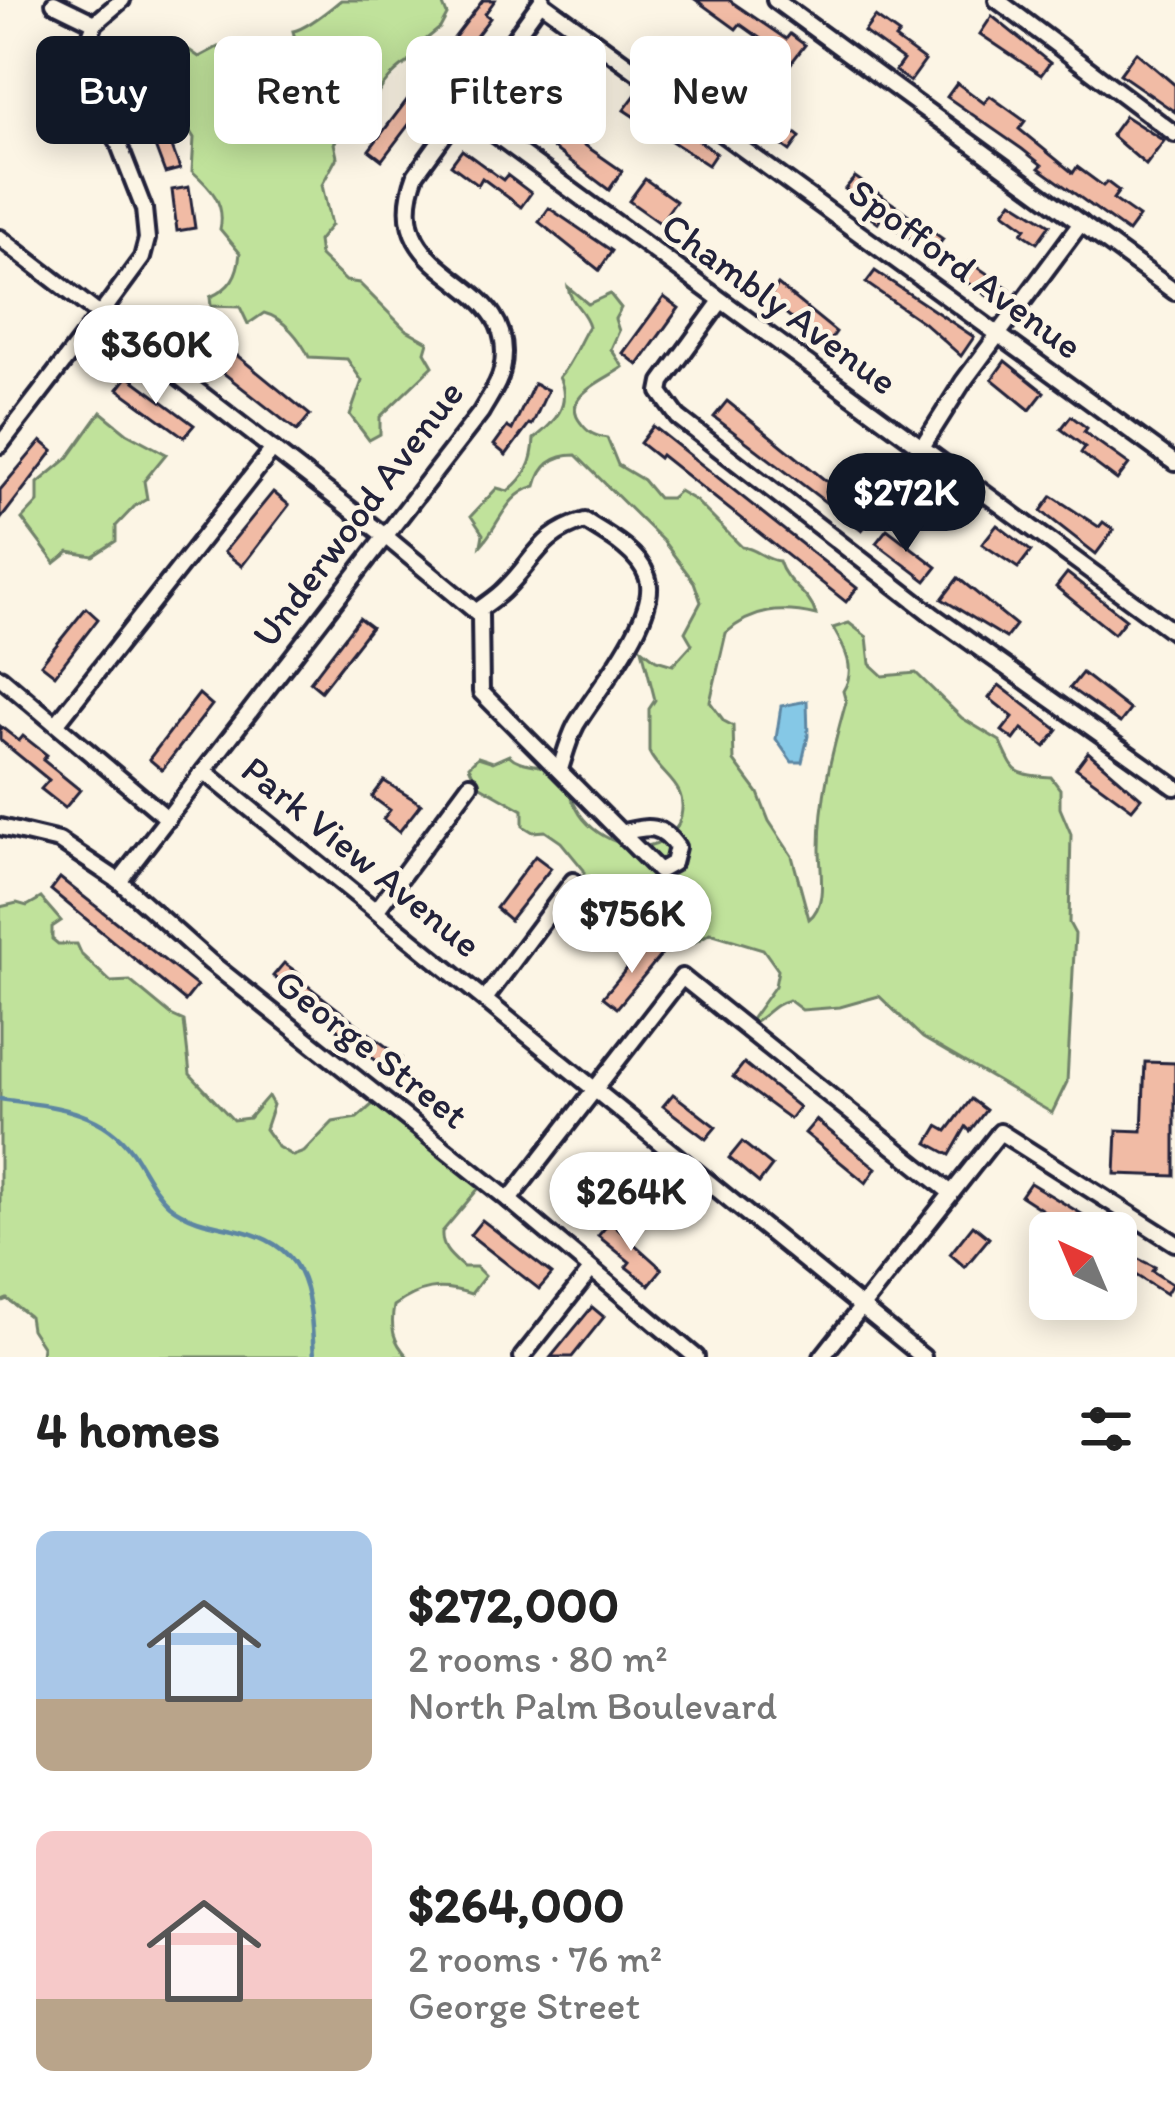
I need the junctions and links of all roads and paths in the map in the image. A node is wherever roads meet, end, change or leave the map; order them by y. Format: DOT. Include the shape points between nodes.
graph roads {
  1 [pos="122,0"];
  2 [pos="776,0"];
  3 [pos="997,0"];
  4 [pos="542,1"];
  5 [pos="54,2"];
  6 [pos="95,23"];
  7 [pos="516,36"];
  8 [pos="1175,134"];
  9 [pos="438,144"];
  10 [pos="508,144"];
  11 [pos="1081,224"];
  12 [pos="0,238"];
  13 [pos="1175,292"];
  14 [pos="721,301"];
  15 [pos="100,315"];
  16 [pos="1000,332"];
  17 [pos="0,445"];
  18 [pos="922,447"];
  19 [pos="273,449"];
  20 [pos="1175,463"];
  21 [pos="385,536"];
  22 [pos="476,612"];
  23 [pos="1175,633"];
  24 [pos="0,677"];
  25 [pos="57,723"];
  26 [pos="560,769"];
  27 [pos="205,771"];
  28 [pos="470,784"];
  29 [pos="1175,788"];
  30 [pos="168,819"];
  31 [pos="0,827"];
  32 [pos="624,832"];
  33 [pos="119,881"];
  34 [pos="573,881"];
  35 [pos="376,911"];
  36 [pos="485,999"];
  37 [pos="598,1090"];
  38 [pos="950,1192"];
  39 [pos="509,1200"];
  40 [pos="1175,1243"];
  41 [pos="590,1270"];
  42 [pos="863,1306"];
  43 [pos="522,1357"];
  44 [pos="696,1357"];
  45 [pos="822,1357"];
  46 [pos="923,1357"];
  1 -- 6 [label="street"];
  2 -- 11 [label="street"];
  3 -- 8 [label="street"];
  4 -- 7 [label="street, Underwood Avenue"];
  4 -- 16 [label="street, Spofford Avenue"];
  5 -- 6 [label="street"];
  6 -- 15 [label="street" via="88,42 147,238 142,258"];
  9 -- 21 [label="street, Underwood Avenue" via="416,174 406,218 437,266 493,311 502,329 501,375"];
  10 -- 14 [label="street, Chambly Avenue"];
  11 -- 13 [label="street"];
  11 -- 16 [label="street"];
  12 -- 15 [label="street"];
  14 -- 18 [label="street, Chambly Avenue"];
  14 -- 29 [label="street" via="662,382 678,417"];
  15 -- 17 [label="street"];
  15 -- 19 [label="street"];
  16 -- 18 [label="street"];
  16 -- 20 [label="street, Spofford Avenue"];
  18 -- 23 [label="street, Chambly Avenue"];
  19 -- 21 [label="street"];
  19 -- 25 [label="street"];
  21 -- 22 [label="street"];
  21 -- 27 [label="street, Underwood Avenue"];
  22 -- 26 [label="street" via="481,692"];
  22 -- 26 [label="street" via="559,529 585,521 612,537 650,579 648,604 577,724"];
  24 -- 25 [label="street"];
  25 -- 30 [label="street"];
  26 -- 32 [label="street"];
  27 -- 30 [label="street, Underwood Avenue"];
  27 -- 35 [label="street, Park View Avenue"];
  28 -- 35 [label="street"];
  30 -- 33 [label="street, Underwood Avenue"];
  31 -- 33 [label="street, George Street" via="59,842"];
  33 -- 39 [label="street, George Street"];
  34 -- 36 [label="street"];
  35 -- 36 [label="street, Park View Avenue"];
  36 -- 37 [label="street, Park View Avenue"];
  37 -- 38 [label="street" via="682,977"];
  37 -- 39 [label="street"];
  37 -- 42 [label="street, Park View Avenue"];
  38 -- 40 [label="street" via="1000,1132"];
  38 -- 42 [label="street"];
  39 -- 41 [label="street, George Street"];
  41 -- 43 [label="street"];
  41 -- 44 [label="street, George Street"];
  42 -- 45 [label="street"];
  42 -- 46 [label="street, Park View Avenue"];
}
